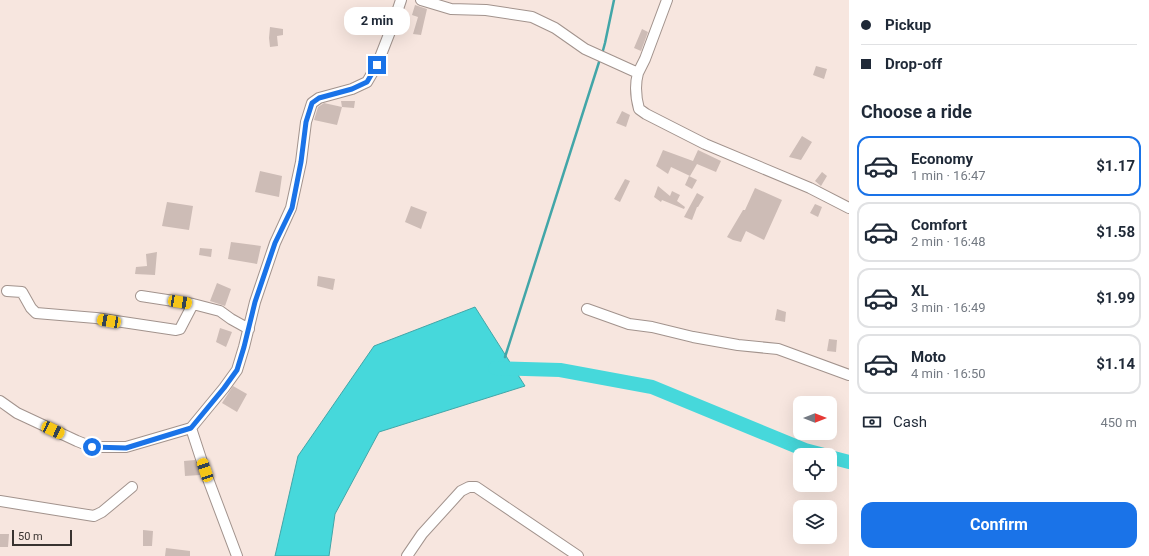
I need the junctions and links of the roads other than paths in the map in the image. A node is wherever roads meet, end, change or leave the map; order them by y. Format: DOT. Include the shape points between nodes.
graph roads {
  1 [pos="401,0"];
  2 [pos="421,0"];
  3 [pos="667,0"];
  4 [pos="638,72"];
  5 [pos="849,208"];
  6 [pos="7,291"];
  7 [pos="141,296"];
  8 [pos="193,304"];
  9 [pos="587,309"];
  10 [pos="249,328"];
  11 [pos="849,374"];
  12 [pos="0,401"];
  13 [pos="191,428"];
  14 [pos="132,487"];
  15 [pos="0,501"];
  16 [pos="237,556"];
  17 [pos="407,556"];
  18 [pos="578,556"];
  1 -- 10 [label="street" via="377,65 367,82 319,98 312,103 306,122 292,208 275,243"];
  2 -- 4 [label="street" via="451,9 486,10 532,17 555,28 586,49"];
  3 -- 4 [label="street"];
  4 -- 5 [label="street" via="636,78 639,109 705,144 810,188"];
  6 -- 8 [label="street" via="22,292 36,312 176,330 180,329"];
  7 -- 8 [label="street"];
  8 -- 10 [label="street" via="220,311"];
  9 -- 11 [label="street" via="629,324 738,345 778,349"];
  10 -- 13 [label="street" via="237,370"];
  12 -- 13 [label="street" via="17,413 92,447 126,448"];
  13 -- 16 [label="street"];
  14 -- 15 [label="street" via="94,516"];
  17 -- 18 [label="street" via="422,534 461,491 469,487 476,487"];
}
